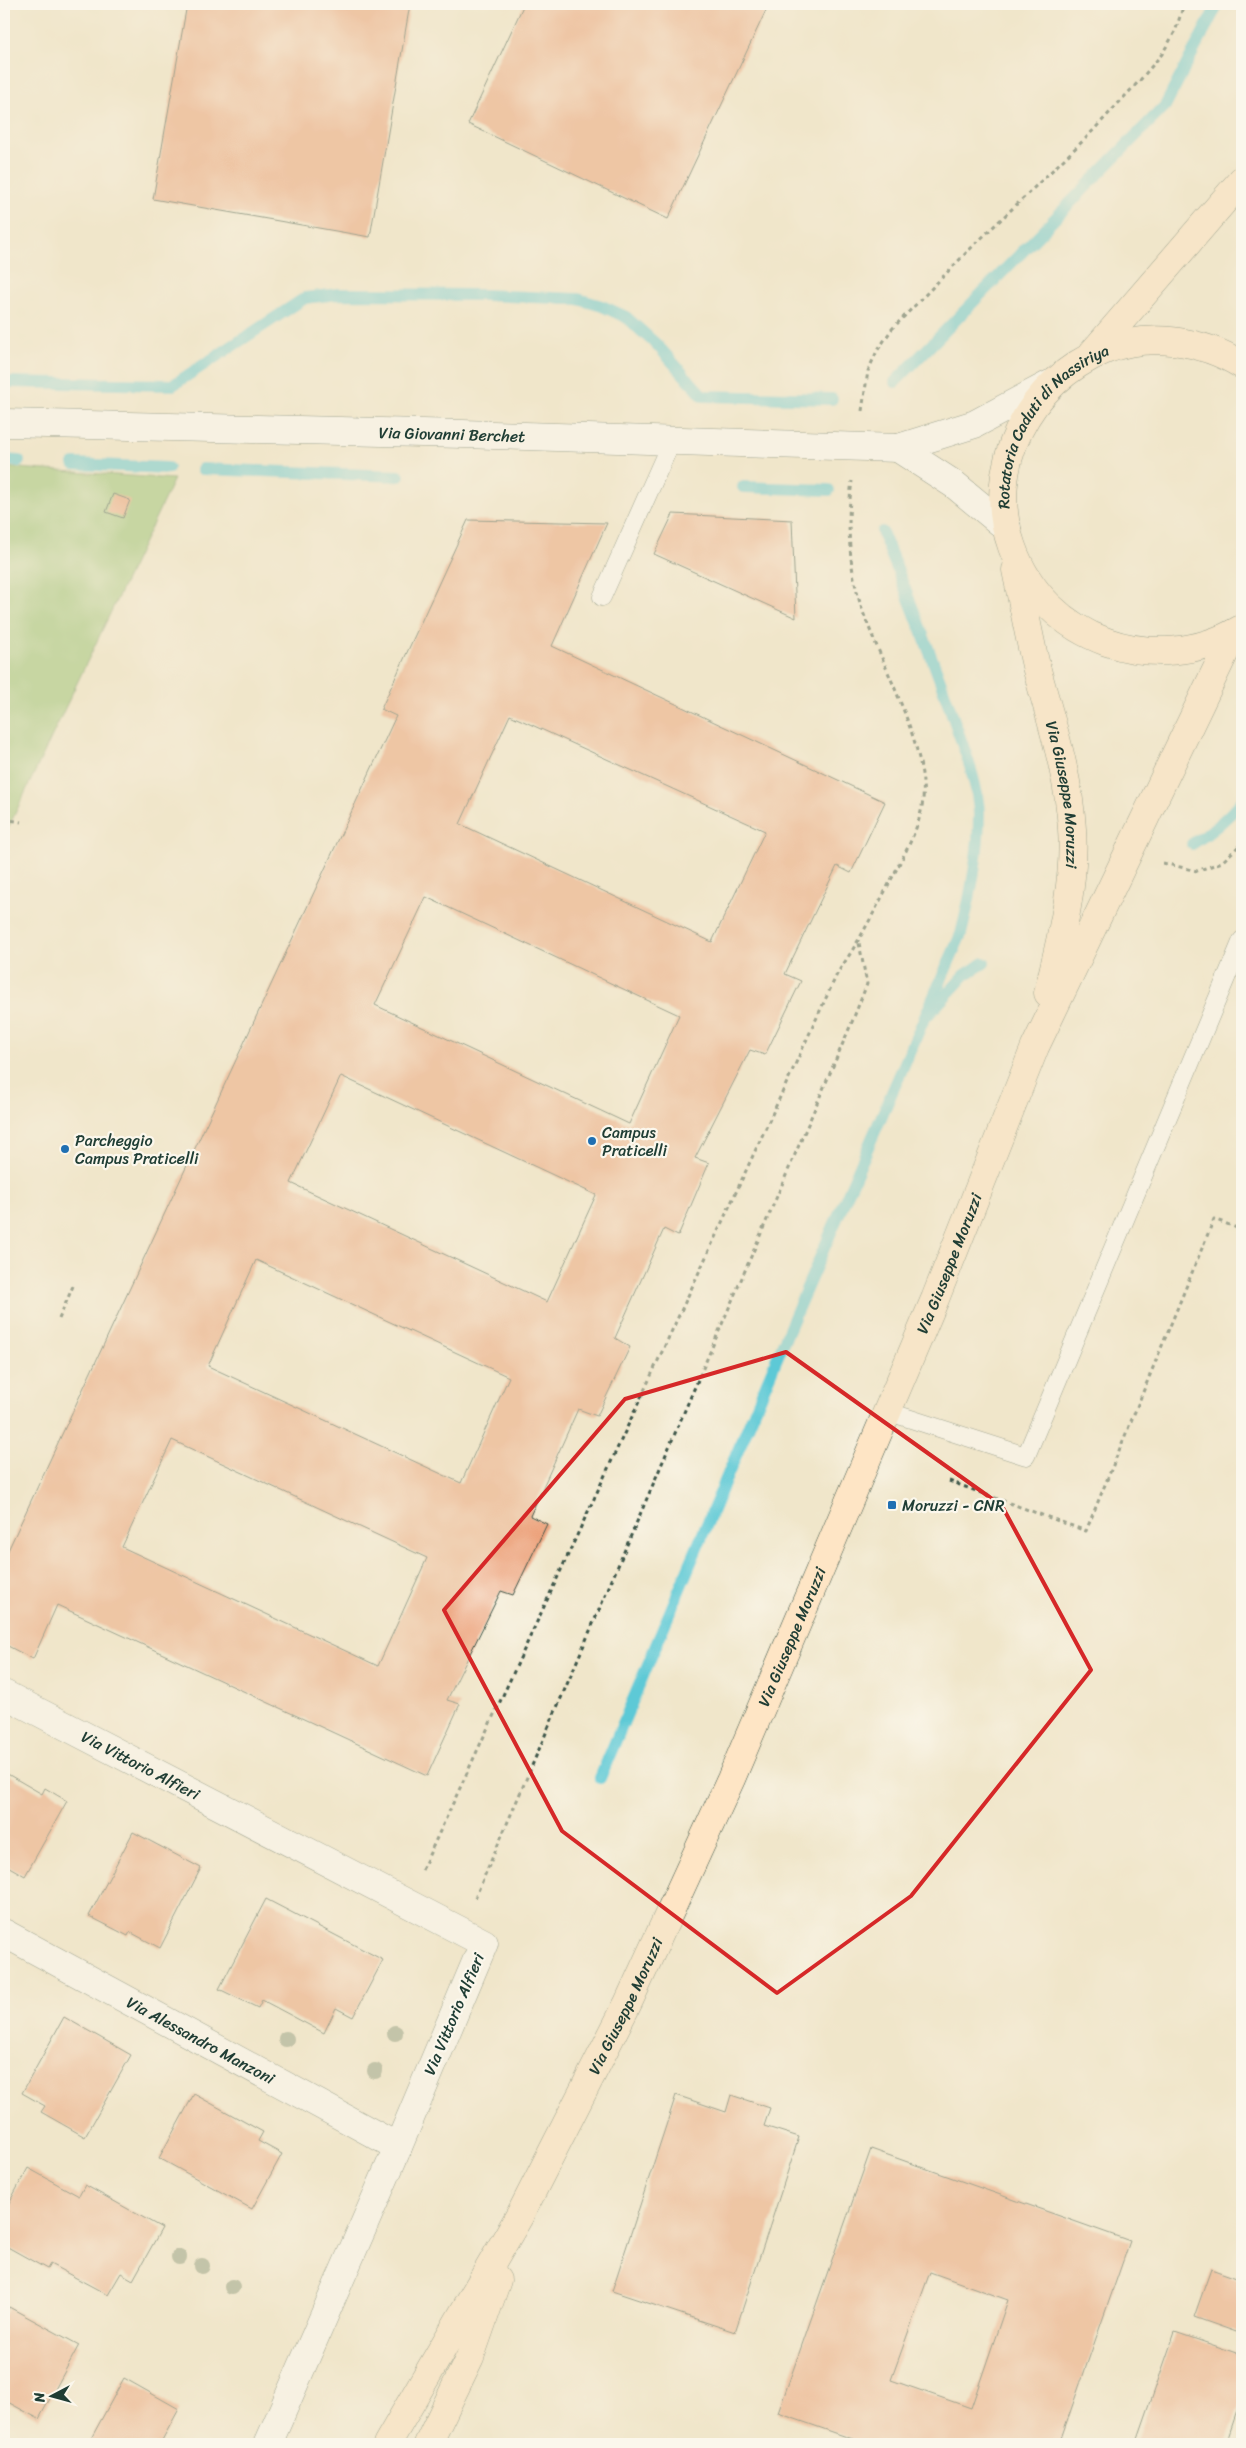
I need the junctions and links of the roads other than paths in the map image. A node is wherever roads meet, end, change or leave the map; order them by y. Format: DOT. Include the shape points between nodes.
graph roads {
  1 [pos="1242,180"];
  2 [pos="1090,356"];
  3 [pos="1242,365"];
  4 [pos="1050,384"];
  5 [pos="6,424"];
  6 [pos="672,440"];
  7 [pos="898,448"];
  8 [pos="1008,536"];
  9 [pos="602,597"];
  10 [pos="1238,630"];
  11 [pos="1242,940"];
  12 [pos="1035,1047"];
  13 [pos="886,1411"];
  14 [pos="4,1694"];
  15 [pos="4,1933"];
  16 [pos="398,2147"];
  17 [pos="520,2215"];
  18 [pos="268,2444"];
  19 [pos="387,2444"];
  20 [pos="428,2444"];
  1 -- 2 [label="main road"];
  2 -- 3 [label="main road, Rotatoria Caduti di Nassiriya" via="1130,343 1172,341 1214,350"];
  2 -- 4 [label="main road, Rotatoria Caduti di Nassiriya"];
  4 -- 7 [label="street, Via Giovanni Berchet" via="975,424"];
  4 -- 8 [label="main road, Rotatoria Caduti di Nassiriya" via="1032,406 1012,445 1005,470 1003,495"];
  5 -- 6 [label="street, Via Giovanni Berchet"];
  6 -- 7 [label="street, Via Giovanni Berchet"];
  6 -- 9 [label="lane"];
  7 -- 8 [label="street" via="956,485"];
  8 -- 10 [label="main road, Rotatoria Caduti di Nassiriya" via="1027,579 1040,597 1066,622 1101,642 1133,650 1164,652 1204,645"];
  8 -- 12 [label="main road, Via Giuseppe Moruzzi" via="1037,668 1062,761 1072,829 1071,874 1060,942"];
  10 -- 12 [label="main road, Via Giuseppe Moruzzi"];
  11 -- 13 [label="lane" via="1026,1456"];
  12 -- 13 [label="main road, Via Giuseppe Moruzzi"];
  13 -- 17 [label="main road, Via Giuseppe Moruzzi" via="731,1779 628,2003"];
  14 -- 16 [label="street, Via Vittorio Alfieri" via="484,1943"];
  15 -- 16 [label="street, Via Alessandro Manzoni"];
  16 -- 18 [label="street, Via Vittorio Alfieri"];
  17 -- 19 [label="main road, Via Giuseppe Moruzzi"];
  17 -- 20 [label="main road, Via Giuseppe Moruzzi" via="470,2357"];
}
